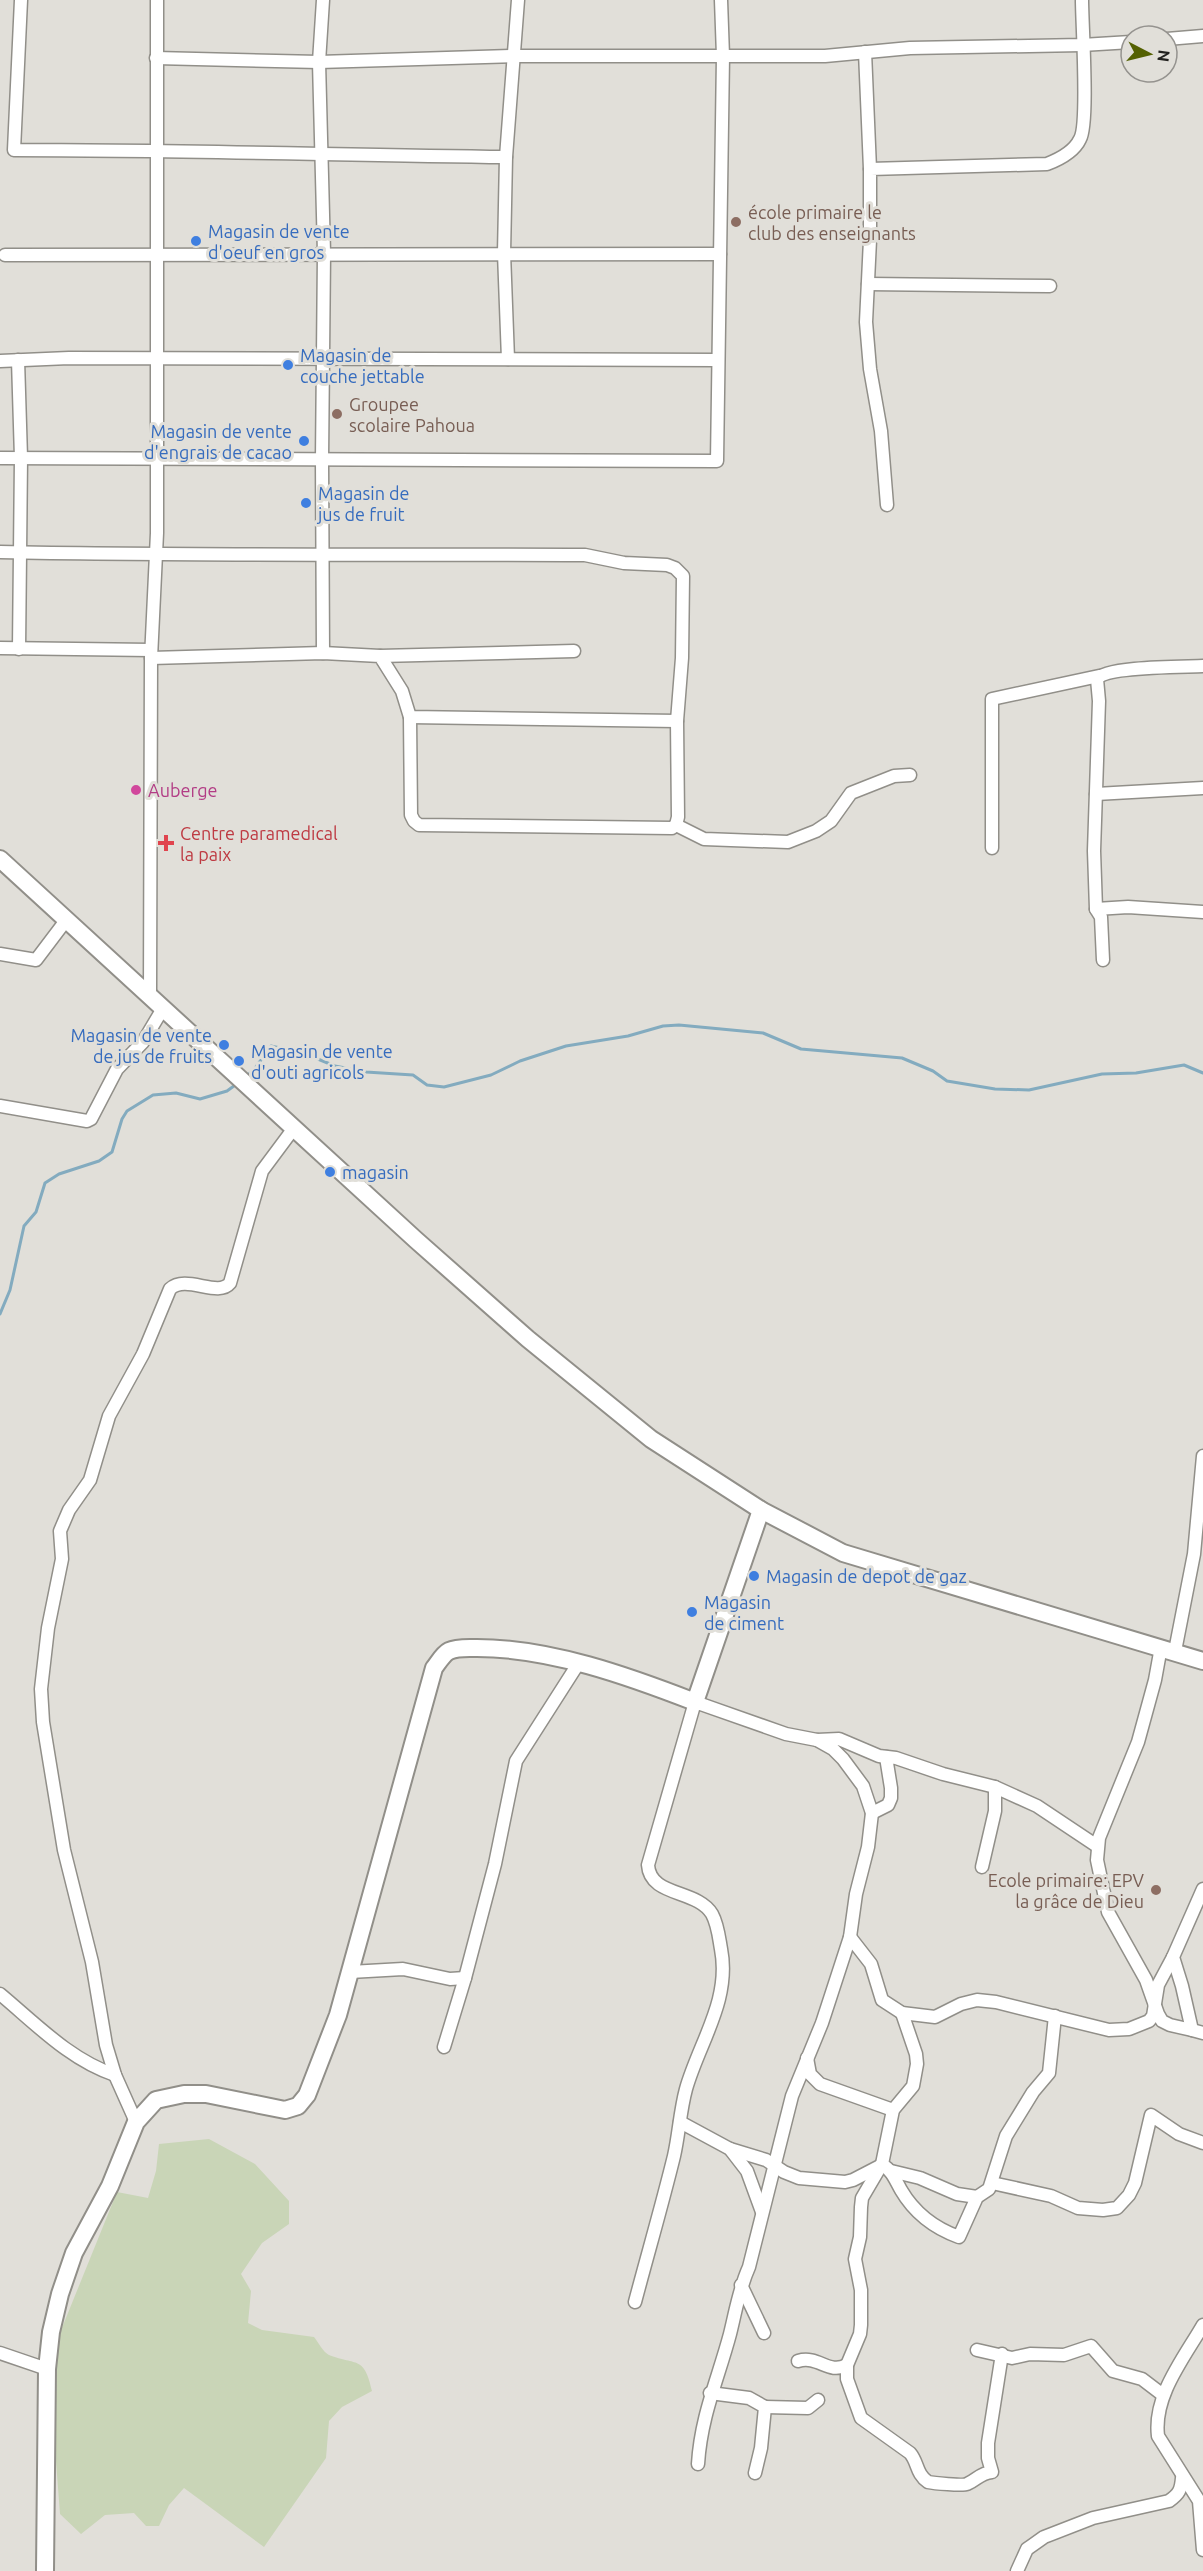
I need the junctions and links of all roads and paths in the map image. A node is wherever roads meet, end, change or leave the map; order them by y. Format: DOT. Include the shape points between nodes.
graph roads {
  1 [pos="21,0"];
  2 [pos="158,0"];
  3 [pos="323,0"];
  4 [pos="518,0"];
  5 [pos="721,0"];
  6 [pos="1082,0"];
  7 [pos="1203,36"];
  8 [pos="1179,38"];
  9 [pos="1119,43"];
  10 [pos="1082,45"];
  11 [pos="866,52"];
  12 [pos="514,56"];
  13 [pos="723,56"];
  14 [pos="156,58"];
  15 [pos="319,62"];
  16 [pos="159,150"];
  17 [pos="320,155"];
  18 [pos="506,157"];
  19 [pos="870,169"];
  20 [pos="324,253"];
  21 [pos="504,253"];
  22 [pos="720,254"];
  23 [pos="5,255"];
  24 [pos="159,255"];
  25 [pos="868,284"];
  26 [pos="1050,286"];
  27 [pos="158,358"];
  28 [pos="323,359"];
  29 [pos="508,359"];
  30 [pos="18,360"];
  31 [pos="718,360"];
  32 [pos="0,361"];
  33 [pos="0,458"];
  34 [pos="21,458"];
  35 [pos="156,459"];
  36 [pos="322,460"];
  37 [pos="886,505"];
  38 [pos="0,552"];
  39 [pos="21,553"];
  40 [pos="323,553"];
  41 [pos="155,555"];
  42 [pos="0,648"];
  43 [pos="19,649"];
  44 [pos="574,651"];
  45 [pos="323,653"];
  46 [pos="151,654"];
  47 [pos="380,656"];
  48 [pos="1203,666"];
  49 [pos="1099,675"];
  50 [pos="410,717"];
  51 [pos="677,721"];
  52 [pos="910,775"];
  53 [pos="1203,788"];
  54 [pos="1096,794"];
  55 [pos="676,825"];
  56 [pos="992,848"];
  57 [pos="0,859"];
  58 [pos="1096,909"];
  59 [pos="1203,912"];
  60 [pos="67,919"];
  61 [pos="0,954"];
  62 [pos="1103,960"];
  63 [pos="150,994"];
  64 [pos="162,1010"];
  65 [pos="0,1106"];
  66 [pos="294,1128"];
  67 [pos="1203,1456"];
  68 [pos="760,1510"];
  69 [pos="1168,1649"];
  70 [pos="1203,1661"];
  71 [pos="578,1664"];
  72 [pos="695,1702"];
  73 [pos="817,1740"];
  74 [pos="851,1743"];
  75 [pos="886,1757"];
  76 [pos="843,1759"];
  77 [pos="995,1786"];
  78 [pos="872,1813"];
  79 [pos="1097,1846"];
  80 [pos="982,1867"];
  81 [pos="1203,1889"];
  82 [pos="850,1937"];
  83 [pos="1173,1957"];
  84 [pos="350,1972"];
  85 [pos="465,1978"];
  86 [pos="1158,1985"];
  87 [pos="1182,1986"];
  88 [pos="0,1994"];
  89 [pos="1155,2003"];
  90 [pos="902,2013"];
  91 [pos="1055,2016"];
  92 [pos="1197,2031"];
  93 [pos="444,2047"];
  94 [pos="807,2056"];
  95 [pos="115,2075"];
  96 [pos="893,2110"];
  97 [pos="136,2122"];
  98 [pos="681,2122"];
  99 [pos="1203,2143"];
  100 [pos="730,2149"];
  101 [pos="776,2165"];
  102 [pos="884,2167"];
  103 [pos="992,2183"];
  104 [pos="977,2197"];
  105 [pos="762,2213"];
  106 [pos="741,2285"];
  107 [pos="635,2302"];
  108 [pos="1203,2325"];
  109 [pos="764,2333"];
  110 [pos="977,2350"];
  111 [pos="0,2353"];
  112 [pos="1002,2354"];
  113 [pos="798,2361"];
  114 [pos="847,2365"];
  115 [pos="47,2368"];
  116 [pos="710,2393"];
  117 [pos="1163,2396"];
  118 [pos="818,2400"];
  119 [pos="765,2407"];
  120 [pos="698,2464"];
  121 [pos="755,2473"];
  122 [pos="1182,2478"];
  123 [pos="1199,2492"];
  124 [pos="1203,2550"];
  125 [pos="45,2571"];
  126 [pos="1017,2571"];
  1 -- 16 [label="street" via="14,150"];
  2 -- 14 [label="street"];
  3 -- 15 [label="street"];
  4 -- 12 [label="street"];
  5 -- 13 [label="street"];
  6 -- 10 [label="street"];
  7 -- 8 [label="street"];
  9 -- 10 [label="street"];
  10 -- 11 [label="street"];
  10 -- 19 [label="street" via="1081,139 1064,157 1047,164"];
  11 -- 13 [label="street"];
  11 -- 19 [label="street"];
  12 -- 13 [label="street"];
  12 -- 15 [label="street"];
  12 -- 18 [label="street"];
  13 -- 22 [label="street"];
  14 -- 15 [label="street"];
  14 -- 16 [label="street"];
  15 -- 17 [label="street"];
  16 -- 17 [label="street"];
  16 -- 24 [label="street"];
  17 -- 18 [label="street"];
  17 -- 20 [label="street"];
  18 -- 21 [label="street"];
  19 -- 25 [label="street"];
  20 -- 21 [label="street"];
  20 -- 24 [label="street"];
  20 -- 28 [label="street"];
  21 -- 22 [label="street"];
  21 -- 29 [label="street"];
  22 -- 31 [label="street"];
  23 -- 24 [label="street"];
  24 -- 27 [label="street"];
  25 -- 26 [label="street"];
  25 -- 37 [label="street" via="866,322 881,431"];
  27 -- 28 [label="street"];
  27 -- 30 [label="street"];
  27 -- 35 [label="street"];
  28 -- 29 [label="street"];
  28 -- 36 [label="street"];
  29 -- 31 [label="street"];
  30 -- 32 [label="street"];
  30 -- 34 [label="street"];
  31 -- 36 [label="street" via="717,461"];
  33 -- 34 [label="street"];
  34 -- 35 [label="street"];
  34 -- 39 [label="street"];
  35 -- 36 [label="street"];
  35 -- 41 [label="street"];
  36 -- 40 [label="street"];
  38 -- 39 [label="street"];
  39 -- 41 [label="street"];
  39 -- 43 [label="street"];
  40 -- 41 [label="street"];
  40 -- 45 [label="street"];
  40 -- 51 [label="street" via="585,555 675,568 683,576"];
  41 -- 46 [label="street"];
  42 -- 43 [label="street"];
  43 -- 46 [label="street"];
  44 -- 47 [label="street"];
  45 -- 46 [label="street"];
  45 -- 47 [label="street"];
  46 -- 63 [label="street"];
  47 -- 50 [label="street" via="402,691"];
  48 -- 49 [label="street"];
  49 -- 54 [label="street"];
  49 -- 56 [label="street" via="992,699"];
  50 -- 51 [label="street"];
  50 -- 55 [label="street" via="411,815 419,825"];
  51 -- 55 [label="street"];
  52 -- 55 [label="street" via="894,776 851,793 831,821 788,842 704,839"];
  53 -- 54 [label="street"];
  54 -- 58 [label="street"];
  57 -- 60 [label="street"];
  58 -- 59 [label="street"];
  58 -- 62 [label="street" via="1101,917"];
  60 -- 61 [label="street" via="36,960"];
  60 -- 63 [label="street"];
  63 -- 64 [label="street"];
  64 -- 65 [label="street" via="143,1042 117,1069 91,1119"];
  64 -- 66 [label="street"];
  66 -- 68 [label="street" via="528,1339 651,1439"];
  66 -- 95 [label="street" via="262,1171 230,1283 221,1289 179,1284 170,1289 143,1354 109,1416 90,1480 60,1531 62,1559 43,1660 43,1722 64,1850"];
  67 -- 69 [label="street" via="1194,1554"];
  68 -- 69 [label="street" via="843,1553"];
  68 -- 72 [label="street"];
  69 -- 70 [label="street"];
  69 -- 79 [label="street" via="1138,1742"];
  71 -- 72 [label="street" via="639,1680"];
  71 -- 84 [label="street" via="502,1648 462,1648 448,1651 434,1668"];
  71 -- 85 [label="street" via="516,1761 495,1864"];
  72 -- 73 [label="street" via="786,1734"];
  72 -- 98 [label="street" via="648,1864 649,1876 656,1883 701,1903 712,1913 722,1955 723,1977 717,2008 687,2086"];
  73 -- 74 [label="street"];
  73 -- 76 [label="street"];
  74 -- 75 [label="street"];
  74 -- 76 [label="street"];
  75 -- 77 [label="street"];
  75 -- 78 [label="street" via="891,1798 888,1805"];
  76 -- 78 [label="street" via="863,1786"];
  77 -- 79 [label="street" via="1037,1806"];
  77 -- 80 [label="street" via="995,1811"];
  78 -- 82 [label="street"];
  79 -- 89 [label="street" via="1108,1912 1140,1967"];
  81 -- 83 [label="street"];
  82 -- 90 [label="street" via="871,1964 882,2000"];
  82 -- 94 [label="street"];
  83 -- 86 [label="street"];
  83 -- 87 [label="street"];
  84 -- 85 [label="street" via="403,1969"];
  84 -- 97 [label="street" via="315,2075 298,2106 285,2110 206,2094 184,2094 156,2100"];
  85 -- 93 [label="street"];
  86 -- 87 [label="street"];
  86 -- 89 [label="street"];
  87 -- 92 [label="street"];
  88 -- 95 [label="street" via="79,2060"];
  89 -- 91 [label="street" via="1149,2021 1118,2031"];
  89 -- 92 [label="street" via="1162,2021"];
  90 -- 91 [label="street" via="935,2017 977,2000"];
  90 -- 96 [label="street" via="917,2064 913,2086"];
  91 -- 103 [label="street" via="1049,2073 1006,2136"];
  94 -- 96 [label="street" via="810,2074 820,2084"];
  94 -- 101 [label="street" via="792,2096"];
  95 -- 97 [label="street"];
  96 -- 102 [label="street"];
  97 -- 115 [label="street" via="110,2186 74,2253 51,2332"];
  98 -- 100 [label="street"];
  98 -- 107 [label="street"];
  99 -- 103 [label="street" via="1151,2115 1135,2183 1129,2195 1112,2210 1078,2208 1051,2196"];
  100 -- 101 [label="street"];
  100 -- 105 [label="street" via="747,2171"];
  101 -- 102 [label="street" via="799,2178 845,2182"];
  101 -- 105 [label="street"];
  102 -- 104 [label="street" via="957,2194"];
  102 -- 104 [label="street" via="917,2212 939,2229 959,2237"];
  102 -- 114 [label="street" via="862,2198 855,2259 861,2290 861,2325"];
  103 -- 104 [label="street" via="985,2194"];
  105 -- 106 [label="street"];
  106 -- 109 [label="street"];
  106 -- 116 [label="street"];
  108 -- 117 [label="street"];
  110 -- 112 [label="street"];
  111 -- 115 [label="street"];
  112 -- 114 [label="street" via="988,2444 992,2472 960,2486 922,2478 915,2458 861,2418 848,2385"];
  112 -- 117 [label="street" via="1012,2358 1030,2354 1056,2356 1091,2346 1113,2371 1142,2379"];
  113 -- 114 [label="street" via="814,2359 832,2368"];
  115 -- 125 [label="street"];
  116 -- 119 [label="street" via="749,2398"];
  116 -- 120 [label="street"];
  117 -- 122 [label="street" via="1158,2436"];
  118 -- 119 [label="street" via="808,2408"];
  119 -- 121 [label="street"];
  122 -- 123 [label="street"];
  122 -- 126 [label="street" via="1178,2495 1168,2501 1093,2518 1044,2536 1027,2549"];
  123 -- 124 [label="street"];
}
